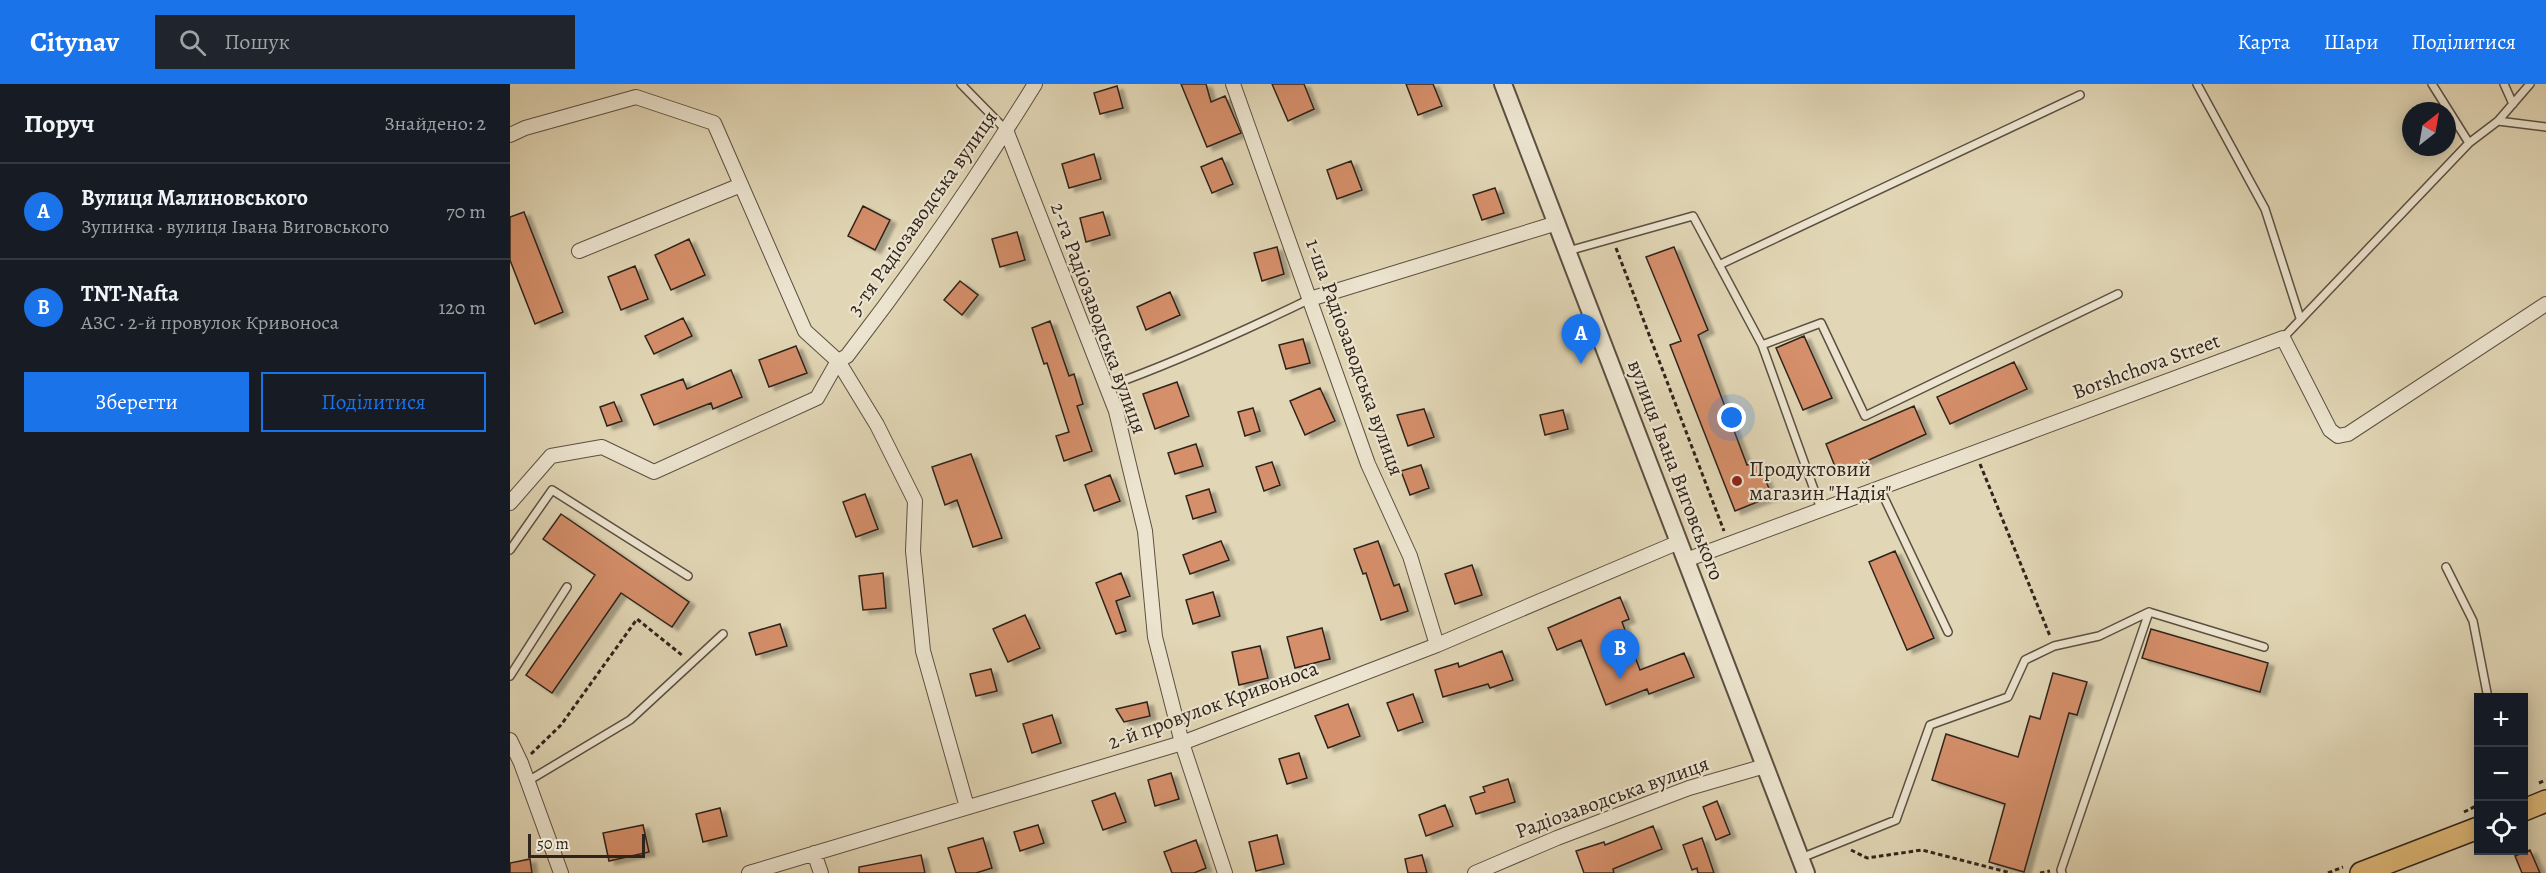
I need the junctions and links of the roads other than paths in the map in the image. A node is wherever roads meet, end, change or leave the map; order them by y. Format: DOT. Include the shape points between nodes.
graph roads {
  1 [pos="961,84"];
  2 [pos="1035,84"];
  3 [pos="1233,84"];
  4 [pos="1503,84"];
  5 [pos="2197,84"];
  6 [pos="2432,84"];
  7 [pos="2504,84"];
  8 [pos="2530,84"];
  9 [pos="2080,95"];
  10 [pos="2513,104"];
  11 [pos="2498,121"];
  12 [pos="2546,127"];
  13 [pos="1006,130"];
  14 [pos="510,135"];
  15 [pos="2469,143"];
  16 [pos="741,185"];
  17 [pos="1557,223"];
  18 [pos="579,250"];
  19 [pos="1568,251"];
  20 [pos="1719,265"];
  21 [pos="2118,294"];
  22 [pos="1311,299"];
  23 [pos="2546,304"];
  24 [pos="2300,318"];
  25 [pos="2283,338"];
  26 [pos="1761,345"];
  27 [pos="838,361"];
  28 [pos="1106,387"];
  29 [pos="1879,488"];
  30 [pos="510,503"];
  31 [pos="1821,509"];
  32 [pos="1679,542"];
  33 [pos="510,550"];
  34 [pos="1686,561"];
  35 [pos="2446,567"];
  36 [pos="688,576"];
  37 [pos="567,587"];
  38 [pos="2149,612"];
  39 [pos="1948,632"];
  40 [pos="723,634"];
  41 [pos="1437,645"];
  42 [pos="2264,647"];
  43 [pos="510,676"];
  44 [pos="2487,693"];
  45 [pos="510,740"];
  46 [pos="1182,743"];
  47 [pos="1765,766"];
  48 [pos="528,782"];
  49 [pos="2546,801"];
  50 [pos="967,807"];
  51 [pos="2528,808"];
  52 [pos="2474,830"];
  53 [pos="814,853"];
  54 [pos="1803,866"];
  55 [pos="561,873"];
  56 [pos="749,873"];
  57 [pos="821,873"];
  58 [pos="1225,873"];
  59 [pos="1475,873"];
  60 [pos="2062,873"];
  61 [pos="2361,873"];
  1 -- 13 [label="lane"];
  2 -- 13 [label="street, 3-тя Радіозаводська вулиця"];
  3 -- 22 [label="street, 1-ша Радіозаводська вулиця"];
  4 -- 17 [label="street, вулиця Івана Виговського"];
  5 -- 24 [label="lane" via="2265,209"];
  6 -- 15 [label="lane"];
  7 -- 10 [label="lane"];
  8 -- 10 [label="lane"];
  9 -- 20 [label="lane"];
  10 -- 11 [label="lane"];
  11 -- 12 [label="lane"];
  11 -- 15 [label="lane"];
  13 -- 27 [label="street, 3-тя Радіозаводська вулиця" via="899,289 847,356"];
  13 -- 28 [label="street, 2-га Радіозаводська вулиця"];
  14 -- 16 [label="street" via="636,97 714,123"];
  15 -- 24 [label="lane"];
  16 -- 18 [label="street"];
  16 -- 27 [label="street" via="805,331"];
  17 -- 19 [label="street, вулиця Івана Виговського"];
  17 -- 22 [label="street"];
  19 -- 20 [label="lane" via="1693,216"];
  19 -- 32 [label="street, вулиця Івана Виговського"];
  20 -- 26 [label="lane"];
  21 -- 26 [label="lane" via="1865,416 1821,323"];
  22 -- 28 [label="lane" via="1199,351"];
  22 -- 41 [label="street, 1-ша Радіозаводська вулиця" via="1368,464 1410,556"];
  23 -- 25 [label="street" via="2348,434 2337,436 2330,430"];
  24 -- 25 [label="lane"];
  25 -- 29 [label="street, Borshchova Street"];
  26 -- 31 [label="lane"];
  27 -- 30 [label="street, 3-тя Радіозаводська вулиця" via="817,398 654,472 602,447 551,456"];
  27 -- 50 [label="street" via="877,425 915,501 913,551 923,651"];
  28 -- 46 [label="street, 2-га Радіозаводська вулиця" via="1116,411 1145,531 1155,637"];
  29 -- 31 [label="street, Borshchova Street"];
  29 -- 39 [label="lane"];
  31 -- 34 [label="street, Borshchova Street"];
  32 -- 34 [label="street, вулиця Івана Виговського"];
  32 -- 41 [label="street, 2-й провулок Кривоноса"];
  33 -- 36 [label="lane" via="552,490"];
  34 -- 47 [label="street, вулиця Івана Виговського"];
  35 -- 44 [label="lane" via="2474,621"];
  37 -- 43 [label="lane"];
  38 -- 42 [label="lane"];
  38 -- 54 [label="lane" via="2099,636 2054,646 2025,660 2008,697 1930,725 1896,820 1837,843"];
  38 -- 60 [label="lane"];
  40 -- 48 [label="lane" via="630,720"];
  41 -- 46 [label="street, 2-й провулок Кривоноса"];
  45 -- 48 [label="street"];
  46 -- 50 [label="street, 2-й провулок Кривоноса"];
  46 -- 58 [label="street, 2-га Радіозаводська вулиця"];
  47 -- 54 [label="street, вулиця Івана Виговського"];
  47 -- 59 [label="street, Радіозаводська вулиця" via="1689,788"];
  48 -- 55 [label="street"];
  49 -- 51 [label="main road"];
  50 -- 53 [label="street, 2-й провулок Кривоноса"];
  52 -- 61 [label="main road"];
  53 -- 56 [label="street, 2-й провулок Кривоноса"];
  53 -- 57 [label="street"];
}
